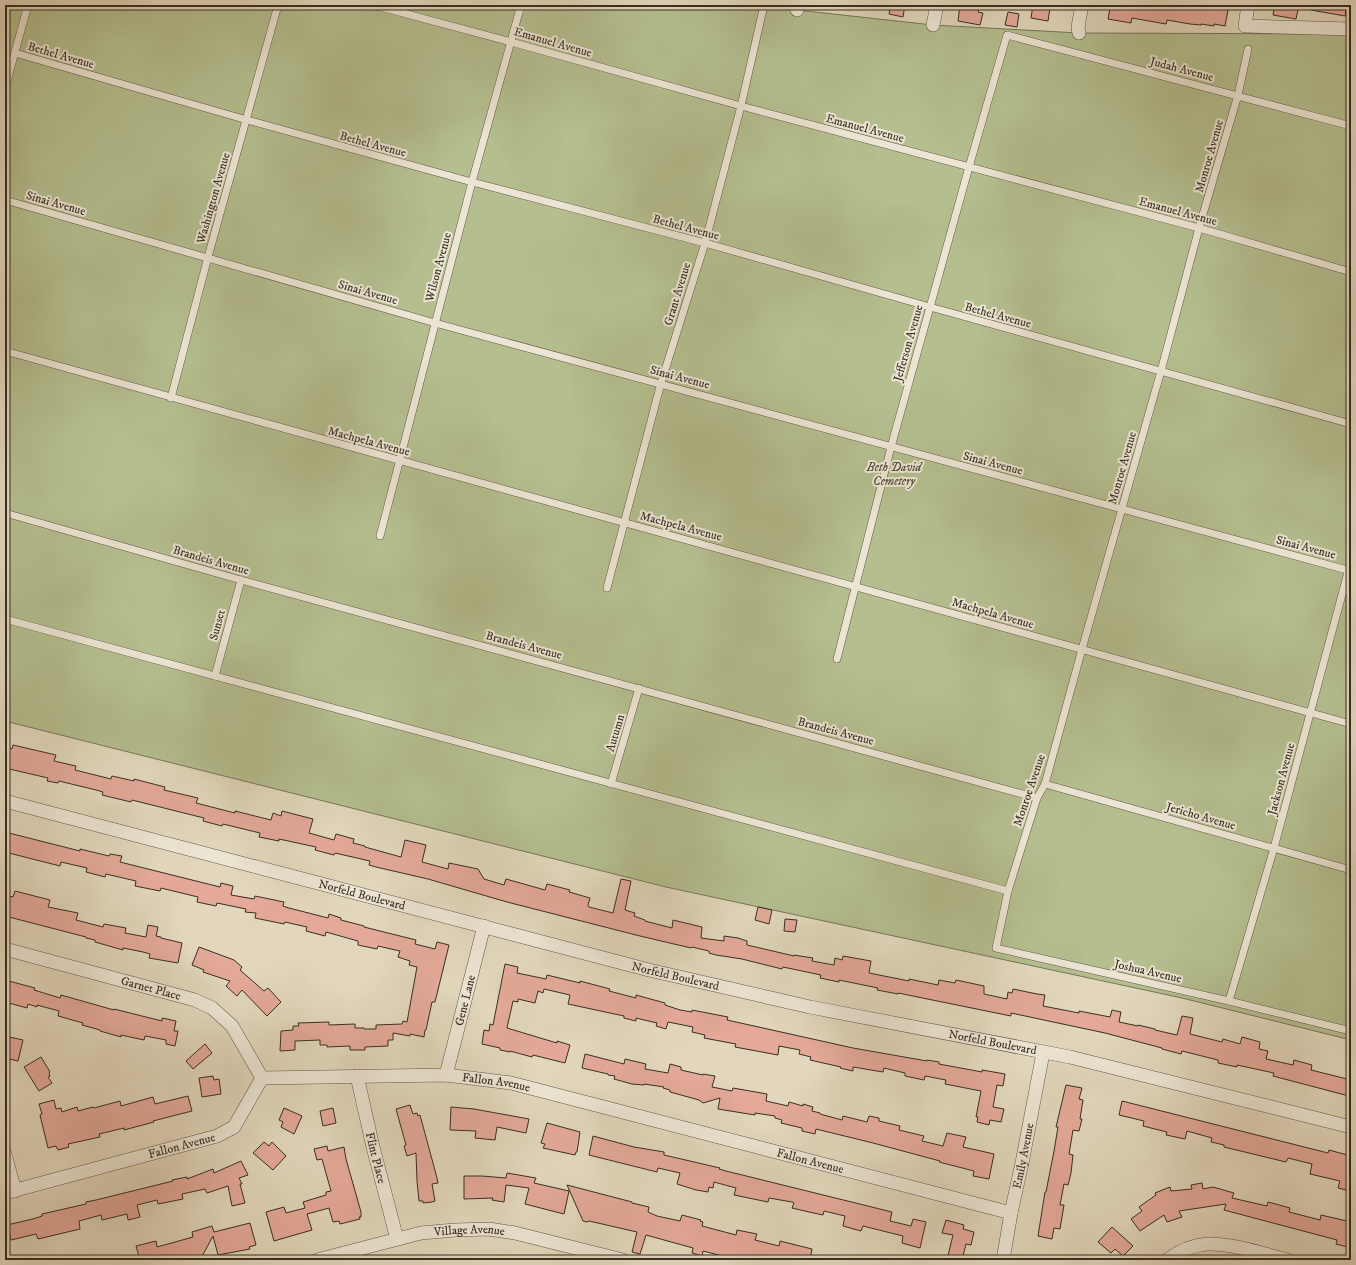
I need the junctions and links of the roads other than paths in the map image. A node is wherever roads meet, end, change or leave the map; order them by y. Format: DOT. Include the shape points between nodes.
graph roads {
  1 [pos="28,5"];
  2 [pos="278,5"];
  3 [pos="373,5"];
  4 [pos="521,5"];
  5 [pos="764,5"];
  6 [pos="937,5"];
  7 [pos="1082,5"];
  8 [pos="1248,5"];
  9 [pos="934,25"];
  10 [pos="1351,29"];
  11 [pos="1079,33"];
  12 [pos="1007,35"];
  13 [pos="511,42"];
  14 [pos="1248,49"];
  15 [pos="15,53"];
  16 [pos="5,88"];
  17 [pos="1238,95"];
  18 [pos="741,106"];
  19 [pos="247,120"];
  20 [pos="1351,126"];
  21 [pos="969,167"];
  22 [pos="472,182"];
  23 [pos="5,200"];
  24 [pos="1199,228"];
  25 [pos="704,243"];
  26 [pos="208,258"];
  27 [pos="1351,272"];
  28 [pos="930,307"];
  29 [pos="435,323"];
  30 [pos="5,351"];
  31 [pos="1162,371"];
  32 [pos="661,383"];
  33 [pos="171,398"];
  34 [pos="1351,424"];
  35 [pos="891,447"];
  36 [pos="399,461"];
  37 [pos="1122,509"];
  38 [pos="5,513"];
  39 [pos="626,522"];
  40 [pos="380,536"];
  41 [pos="1351,561"];
  42 [pos="1350,570"];
  43 [pos="241,580"];
  44 [pos="856,586"];
  45 [pos="607,588"];
  46 [pos="5,618"];
  47 [pos="1082,649"];
  48 [pos="837,659"];
  49 [pos="215,676"];
  50 [pos="639,688"];
  51 [pos="1310,712"];
  52 [pos="1351,724"];
  53 [pos="611,784"];
  54 [pos="1045,784"];
  55 [pos="1037,798"];
  56 [pos="5,801"];
  57 [pos="1274,848"];
  58 [pos="1351,870"];
  59 [pos="1008,891"];
  60 [pos="484,926"];
  61 [pos="5,950"];
  62 [pos="1229,1001"];
  63 [pos="1351,1031"];
  64 [pos="1043,1053"];
  65 [pos="446,1075"];
  66 [pos="357,1076"];
  67 [pos="262,1078"];
  68 [pos="1351,1127"];
  69 [pos="5,1154"];
  70 [pos="10,1192"];
  71 [pos="1011,1213"];
  72 [pos="397,1239"];
  73 [pos="576,1255"];
  74 [pos="317,1260"];
  75 [pos="623,1260"];
  76 [pos="1004,1260"];
  77 [pos="1167,1260"];
  78 [pos="1288,1260"];
  1 -- 15 [label="lane"];
  2 -- 19 [label="lane, Washington Avenue"];
  3 -- 13 [label="lane, Emanuel Avenue"];
  4 -- 13 [label="lane, Wilson Avenue"];
  5 -- 18 [label="lane, Grant Avenue"];
  6 -- 9 [label="street"];
  7 -- 11 [label="street"];
  8 -- 10 [label="street" via="1245,26"];
  12 -- 17 [label="lane, Judah Avenue"];
  12 -- 21 [label="lane, Jefferson Avenue"];
  13 -- 18 [label="lane, Emanuel Avenue"];
  13 -- 22 [label="lane, Wilson Avenue"];
  14 -- 17 [label="lane, Monroe Avenue"];
  15 -- 16 [label="lane"];
  15 -- 19 [label="lane, Bethel Avenue"];
  17 -- 20 [label="lane, Judah Avenue"];
  17 -- 24 [label="lane, Monroe Avenue"];
  18 -- 21 [label="lane, Emanuel Avenue"];
  18 -- 25 [label="lane, Grant Avenue"];
  19 -- 22 [label="lane, Bethel Avenue"];
  19 -- 26 [label="lane, Washington Avenue"];
  21 -- 24 [label="lane, Emanuel Avenue"];
  21 -- 28 [label="lane, Jefferson Avenue"];
  22 -- 25 [label="lane, Bethel Avenue"];
  22 -- 29 [label="lane, Wilson Avenue"];
  23 -- 26 [label="lane, Sinai Avenue"];
  24 -- 27 [label="lane, Emanuel Avenue"];
  24 -- 31 [label="lane, Monroe Avenue"];
  25 -- 28 [label="lane, Bethel Avenue"];
  25 -- 32 [label="lane, Grant Avenue"];
  26 -- 29 [label="lane, Sinai Avenue"];
  26 -- 33 [label="lane, Washington Avenue"];
  28 -- 31 [label="lane, Bethel Avenue"];
  28 -- 35 [label="lane, Jefferson Avenue"];
  29 -- 32 [label="lane, Sinai Avenue"];
  29 -- 36 [label="lane, Wilson Avenue"];
  30 -- 33 [label="lane, Machpela Avenue"];
  31 -- 34 [label="lane, Bethel Avenue"];
  31 -- 37 [label="lane, Monroe Avenue"];
  32 -- 35 [label="lane, Sinai Avenue"];
  32 -- 39 [label="lane, Grant Avenue"];
  33 -- 36 [label="lane, Machpela Avenue"];
  35 -- 37 [label="lane, Sinai Avenue"];
  35 -- 44 [label="lane, Jefferson Avenue"];
  36 -- 39 [label="lane, Machpela Avenue"];
  36 -- 40 [label="lane, Wilson Avenue"];
  37 -- 42 [label="lane, Sinai Avenue"];
  37 -- 47 [label="lane, Monroe Avenue"];
  38 -- 43 [label="lane, Brandeis Avenue"];
  39 -- 44 [label="lane, Machpela Avenue"];
  39 -- 45 [label="lane, Grant Avenue"];
  41 -- 42 [label="lane, Jackson Avenue"];
  42 -- 51 [label="lane, Jackson Avenue"];
  43 -- 49 [label="lane, Sunset"];
  43 -- 50 [label="lane, Brandeis Avenue"];
  44 -- 47 [label="lane, Machpela Avenue"];
  44 -- 48 [label="lane, Jefferson Avenue"];
  46 -- 49 [label="lane"];
  47 -- 51 [label="lane, Machpela Avenue"];
  47 -- 54 [label="lane, Monroe Avenue"];
  49 -- 53 [label="lane"];
  50 -- 53 [label="lane, Autumn"];
  50 -- 55 [label="lane, Brandeis Avenue"];
  51 -- 52 [label="lane, Machpela Avenue"];
  51 -- 57 [label="lane, Jackson Avenue"];
  53 -- 59 [label="lane"];
  54 -- 55 [label="lane, Monroe Avenue"];
  54 -- 57 [label="lane, Jericho Avenue"];
  55 -- 59 [label="lane, Monroe Avenue"];
  56 -- 60 [label="street, Norfeld Boulevard"];
  57 -- 58 [label="lane, Jericho Avenue"];
  57 -- 62 [label="lane, Jackson Avenue"];
  59 -- 62 [label="lane, Joshua Avenue" via="996,948"];
  60 -- 64 [label="street, Norfeld Boulevard" via="649,970 810,1007"];
  60 -- 65 [label="street, Gene Lane"];
  61 -- 67 [label="street, Garnet Place" via="195,1000 212,1008 232,1026"];
  62 -- 63 [label="lane, Joshua Avenue"];
  64 -- 68 [label="street, Norfeld Boulevard" via="1070,1057"];
  64 -- 71 [label="street, Emily Avenue"];
  65 -- 66 [label="street, Fallon Avenue"];
  65 -- 71 [label="street, Fallon Avenue" via="511,1083"];
  66 -- 67 [label="street, Fallon Avenue"];
  66 -- 72 [label="street, Flint Place"];
  67 -- 70 [label="street, Fallon Avenue" via="234,1126 217,1136"];
  69 -- 70 [label="street"];
  71 -- 76 [label="street, Emily Avenue"];
  72 -- 73 [label="street, Village Avenue" via="421,1233 489,1229 515,1233"];
  72 -- 74 [label="street, Village Avenue"];
  73 -- 75 [label="street, Village Avenue"];
  77 -- 78 [label="street" via="1190,1248 1206,1244 1222,1244"];
}
